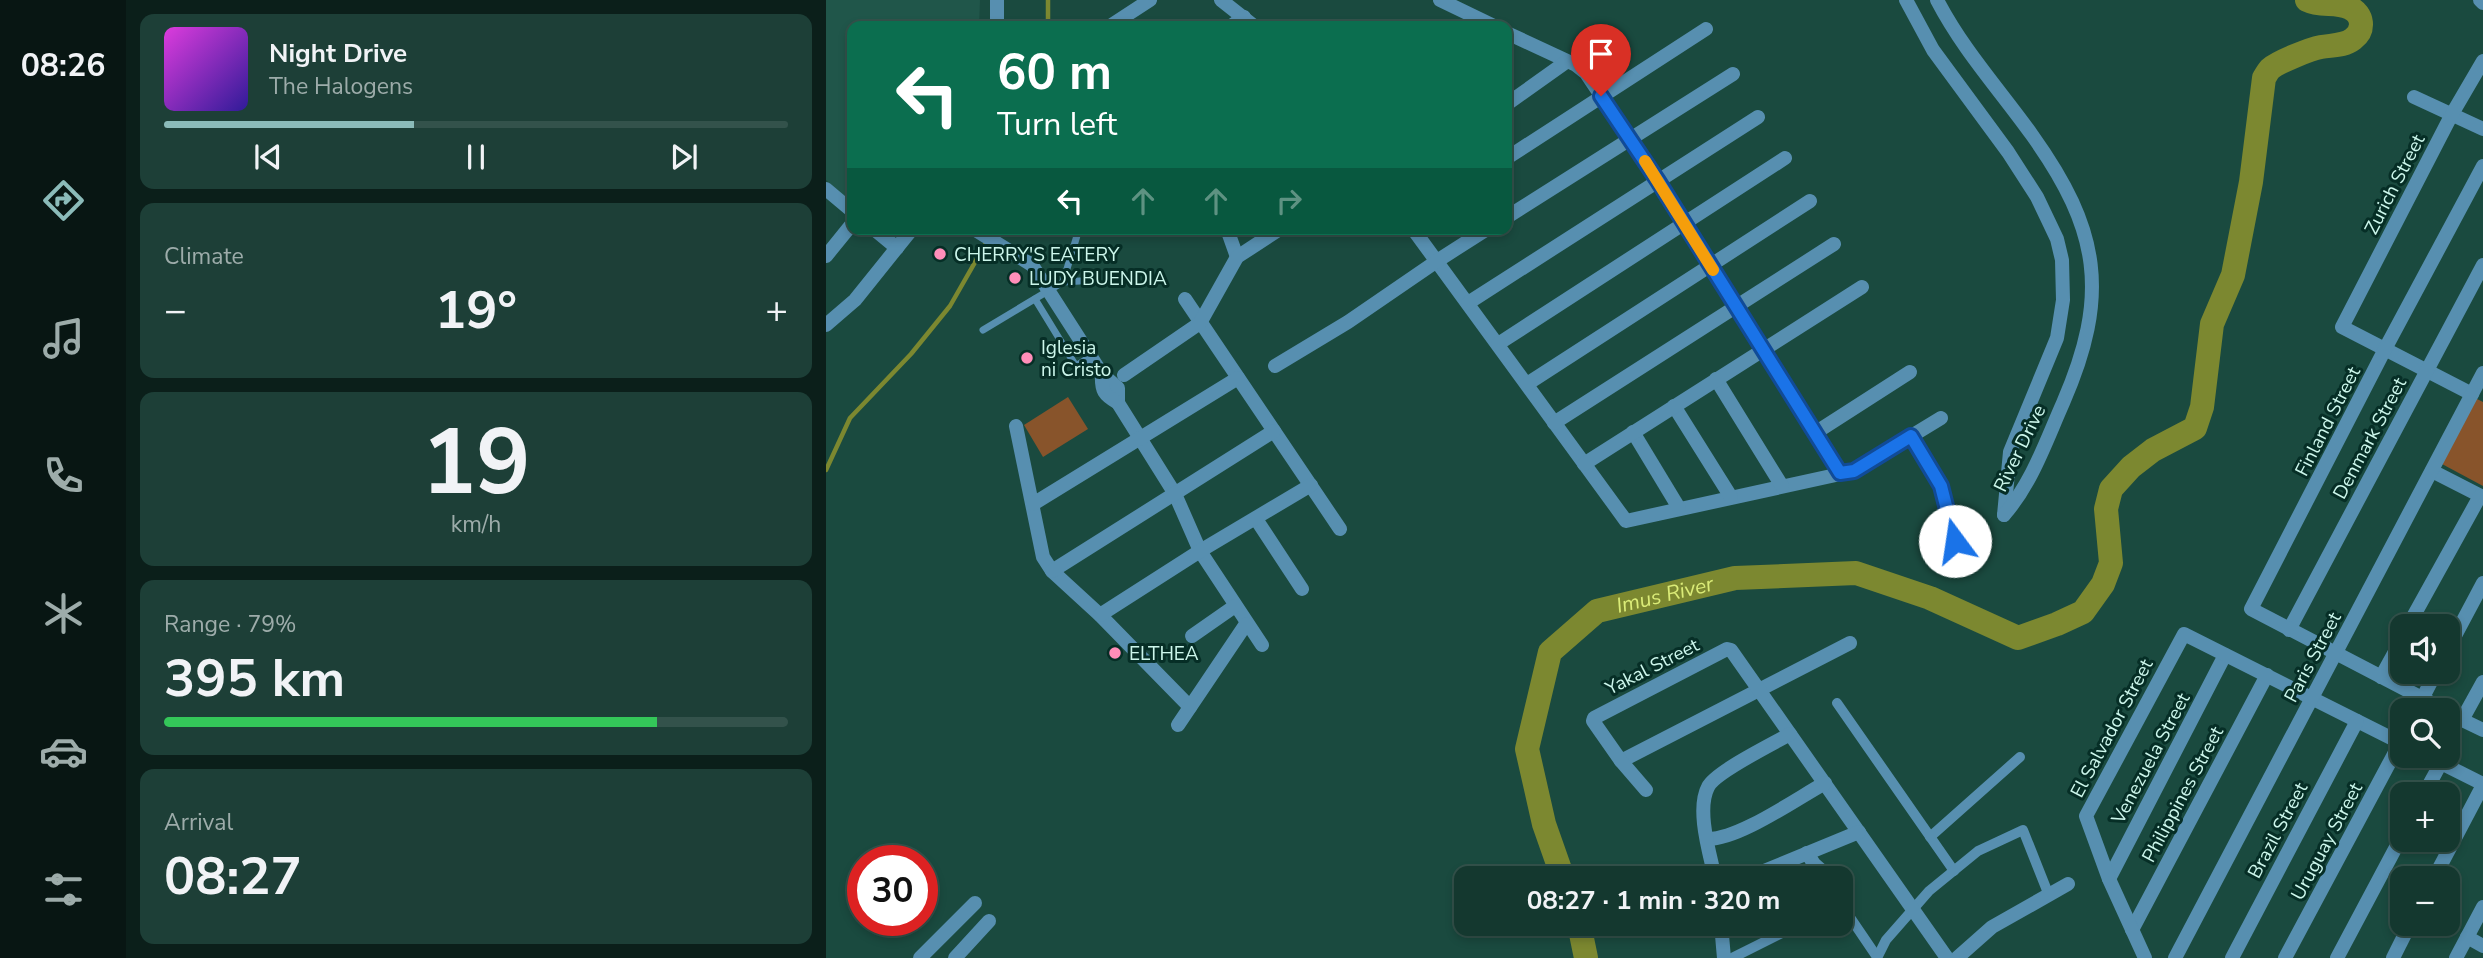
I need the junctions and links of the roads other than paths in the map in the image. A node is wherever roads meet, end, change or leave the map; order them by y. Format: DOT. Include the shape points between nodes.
graph roads {
  1 [pos="998,0"];
  2 [pos="1150,0"];
  3 [pos="1221,0"];
  4 [pos="1440,0"];
  5 [pos="1906,0"];
  6 [pos="1937,0"];
  7 [pos="997,21"];
  8 [pos="1119,21"];
  9 [pos="1248,21"];
  10 [pos="1484,21"];
  11 [pos="1706,29"];
  12 [pos="1512,35"];
  13 [pos="1566,62"];
  14 [pos="2482,64"];
  15 [pos="1733,74"];
  16 [pos="1601,96"];
  17 [pos="2414,97"];
  18 [pos="1512,100"];
  19 [pos="2452,114"];
  20 [pos="1758,117"];
  21 [pos="2483,129"];
  22 [pos="1631,139"];
  23 [pos="1512,155"];
  24 [pos="1785,158"];
  25 [pos="2483,166"];
  26 [pos="1658,181"];
  27 [pos="826,189"];
  28 [pos="1810,201"];
  29 [pos="847,207"];
  30 [pos="1512,214"];
  31 [pos="1683,222"];
  32 [pos="847,230"];
  33 [pos="881,235"];
  34 [pos="907,235"];
  35 [pos="985,235"];
  36 [pos="1077,235"];
  37 [pos="1229,235"];
  38 [pos="1271,235"];
  39 [pos="1418,235"];
  40 [pos="1478,235"];
  41 [pos="1834,244"];
  42 [pos="897,248"];
  43 [pos="826,256"];
  44 [pos="1237,257"];
  45 [pos="1437,261"];
  46 [pos="1710,265"];
  47 [pos="2483,265"];
  48 [pos="1080,281"];
  49 [pos="1063,282"];
  50 [pos="1862,286"];
  51 [pos="1049,290"];
  52 [pos="1035,299"];
  53 [pos="1185,299"];
  54 [pos="1468,303"];
  55 [pos="1736,306"];
  56 [pos="1200,323"];
  57 [pos="826,325"];
  58 [pos="983,330"];
  59 [pos="1499,344"];
  60 [pos="1763,349"];
  61 [pos="2385,349"];
  62 [pos="1090,357"];
  63 [pos="1275,366"];
  64 [pos="2427,370"];
  65 [pos="1910,372"];
  66 [pos="2483,373"];
  67 [pos="1124,375"];
  68 [pos="1238,379"];
  69 [pos="1716,379"];
  70 [pos="1527,384"];
  71 [pos="2478,396"];
  72 [pos="1674,406"];
  73 [pos="1941,418"];
  74 [pos="1554,423"];
  75 [pos="1016,426"];
  76 [pos="1274,431"];
  77 [pos="1633,432"];
  78 [pos="1815,433"];
  79 [pos="1911,436"];
  80 [pos="1140,438"];
  81 [pos="1584,464"];
  82 [pos="2432,471"];
  83 [pos="1840,473"];
  84 [pos="1311,485"];
  85 [pos="1782,486"];
  86 [pos="1175,494"];
  87 [pos="1731,497"];
  88 [pos="2481,497"];
  89 [pos="1033,504"];
  90 [pos="1679,508"];
  91 [pos="1256,519"];
  92 [pos="1340,529"];
  93 [pos="1955,541"];
  94 [pos="1200,551"];
  95 [pos="1052,571"];
  96 [pos="2483,583"];
  97 [pos="1302,589"];
  98 [pos="1235,606"];
  99 [pos="2416,614"];
  100 [pos="1100,615"];
  101 [pos="1246,624"];
  102 [pos="2460,626"];
  103 [pos="2289,630"];
  104 [pos="1192,636"];
  105 [pos="1850,643"];
  106 [pos="1262,645"];
  107 [pos="2225,654"];
  108 [pos="2335,654"];
  109 [pos="2390,661"];
  110 [pos="2267,676"];
  111 [pos="2381,677"];
  112 [pos="2483,682"];
  113 [pos="1759,690"];
  114 [pos="2312,698"];
  115 [pos="2420,698"];
  116 [pos="1837,703"];
  117 [pos="1190,707"];
  118 [pos="2462,720"];
  119 [pos="2357,721"];
  120 [pos="1178,724"];
  121 [pos="2483,730"];
  122 [pos="1790,734"];
  123 [pos="2390,738"];
  124 [pos="2020,757"];
  125 [pos="1621,761"];
  126 [pos="2390,763"];
  127 [pos="2451,768"];
  128 [pos="1825,783"];
  129 [pos="2483,785"];
  130 [pos="1646,790"];
  131 [pos="1859,832"];
  132 [pos="1930,837"];
  133 [pos="1707,839"];
  134 [pos="2393,852"];
  135 [pos="1807,853"];
  136 [pos="1713,866"];
  137 [pos="1776,866"];
  138 [pos="1816,866"];
  139 [pos="2440,866"];
  140 [pos="1954,871"];
  141 [pos="2109,879"];
  142 [pos="2068,884"];
  143 [pos="2049,893"];
  144 [pos="975,903"];
  145 [pos="2483,907"];
  146 [pos="1911,909"];
  147 [pos="989,921"];
  148 [pos="1853,922"];
  149 [pos="2132,930"];
  150 [pos="1722,936"];
  151 [pos="1776,936"];
  152 [pos="2404,936"];
  153 [pos="2467,937"];
  154 [pos="2483,946"];
  155 [pos="1877,957"];
  156 [pos="920,958"];
  157 [pos="955,958"];
  158 [pos="1724,958"];
  159 [pos="1732,958"];
  160 [pos="1947,958"];
  161 [pos="1957,958"];
  162 [pos="2145,958"];
  163 [pos="2175,958"];
  164 [pos="2232,958"];
  165 [pos="2285,958"];
  166 [pos="2337,958"];
  167 [pos="2393,958"];
  168 [pos="2456,958"];
  1 -- 7 [label="street"];
  2 -- 8 [label="street"];
  3 -- 9 [label="street"];
  4 -- 10 [label="street"];
  5 -- 6 [label="street, River Drive" via="1944,66 2023,174 2048,217 2062,260 2063,300 2057,338 2010,452 2004,515 2030,477 2082,354 2092,306 2090,256 2074,204 2046,155 1978,66"];
  11 -- 16 [label="street"];
  12 -- 13 [label="street"];
  13 -- 16 [label="street" via="1586,73"];
  13 -- 18 [label="street"];
  14 -- 19 [label="street, Zurich Street"];
  15 -- 22 [label="street"];
  16 -- 22 [label="street"];
  16 -- 23 [label="street"];
  17 -- 19 [label="street"];
  19 -- 21 [label="street"];
  19 -- 61 [label="street, Zurich Street" via="2342,327"];
  20 -- 26 [label="street"];
  22 -- 26 [label="street"];
  22 -- 30 [label="street"];
  24 -- 31 [label="street"];
  25 -- 61 [label="street, Finland Street"];
  26 -- 31 [label="street"];
  26 -- 54 [label="street"];
  27 -- 29 [label="street"];
  28 -- 46 [label="street"];
  31 -- 46 [label="street"];
  31 -- 59 [label="street"];
  32 -- 43 [label="street"];
  33 -- 42 [label="street"];
  34 -- 42 [label="street"];
  35 -- 51 [label="street" via="1032,265"];
  36 -- 49 [label="lane"];
  37 -- 44 [label="street"];
  38 -- 44 [label="street"];
  39 -- 45 [label="street"];
  40 -- 45 [label="street"];
  41 -- 55 [label="street"];
  42 -- 57 [label="street" via="855,300"];
  44 -- 56 [label="street"];
  45 -- 54 [label="street"];
  45 -- 63 [label="street"];
  46 -- 55 [label="street"];
  46 -- 70 [label="street"];
  47 -- 64 [label="street, Denmark Street"];
  48 -- 49 [label="lane"];
  49 -- 51 [label="lane"];
  50 -- 60 [label="street"];
  51 -- 52 [label="lane"];
  51 -- 62 [label="street"];
  52 -- 58 [label="lane"];
  52 -- 62 [label="lane" via="1076,366"];
  53 -- 56 [label="street"];
  54 -- 59 [label="street"];
  55 -- 60 [label="street"];
  55 -- 74 [label="street"];
  56 -- 67 [label="street"];
  56 -- 68 [label="street"];
  59 -- 70 [label="street"];
  60 -- 69 [label="street"];
  60 -- 78 [label="street"];
  61 -- 64 [label="street"];
  61 -- 103 [label="street, Finland Street" via="2251,609"];
  62 -- 80 [label="street" via="1118,388 1118,403"];
  64 -- 71 [label="street"];
  64 -- 103 [label="street, Denmark Street"];
  65 -- 78 [label="street"];
  66 -- 71 [label="street, Paris Street"];
  68 -- 76 [label="street"];
  68 -- 80 [label="street"];
  69 -- 72 [label="street"];
  69 -- 85 [label="street"];
  70 -- 74 [label="street"];
  71 -- 82 [label="street, Paris Street"];
  72 -- 77 [label="street"];
  72 -- 87 [label="street"];
  73 -- 79 [label="street"];
  74 -- 81 [label="street"];
  75 -- 89 [label="street"];
  76 -- 84 [label="street"];
  76 -- 86 [label="street"];
  77 -- 81 [label="street"];
  77 -- 90 [label="street"];
  78 -- 83 [label="street"];
  79 -- 83 [label="street" via="1854,471"];
  79 -- 93 [label="street" via="1941,486"];
  80 -- 86 [label="street"];
  80 -- 89 [label="street"];
  81 -- 90 [label="street" via="1626,522"];
  82 -- 88 [label="street"];
  82 -- 108 [label="street, Paris Street"];
  83 -- 85 [label="street"];
  84 -- 91 [label="street"];
  84 -- 92 [label="street"];
  85 -- 87 [label="street"];
  86 -- 94 [label="street"];
  86 -- 95 [label="street"];
  87 -- 90 [label="street"];
  88 -- 99 [label="street"];
  89 -- 95 [label="street" via="1043,558"];
  91 -- 94 [label="street"];
  91 -- 97 [label="street"];
  94 -- 98 [label="street"];
  94 -- 100 [label="street"];
  95 -- 100 [label="street"];
  96 -- 102 [label="street"];
  98 -- 101 [label="street"];
  98 -- 104 [label="street"];
  100 -- 117 [label="street"];
  101 -- 106 [label="street"];
  101 -- 117 [label="street"];
  103 -- 108 [label="street, Finland Street"];
  105 -- 113 [label="street"];
  107 -- 110 [label="street"];
  107 -- 141 [label="street, Venezuela Street"];
  107 -- 141 [label="street, El Salvador Street" via="2184,634 2086,816"];
  108 -- 111 [label="street, Finland Street"];
  108 -- 114 [label="street, Paris Street"];
  109 -- 111 [label="street"];
  110 -- 114 [label="street"];
  110 -- 149 [label="street, Philippines Street"];
  111 -- 115 [label="street, Finland Street"];
  112 -- 118 [label="street"];
  113 -- 122 [label="street"];
  113 -- 125 [label="street"];
  113 -- 125 [label="street, Yakal Street" via="1727,649 1597,715 1593,721"];
  114 -- 119 [label="street"];
  114 -- 163 [label="street, Paris Street"];
  116 -- 132 [label="street"];
  117 -- 120 [label="street"];
  118 -- 121 [label="street, Finland Street"];
  119 -- 123 [label="street"];
  119 -- 164 [label="street, Brazil Street"];
  122 -- 128 [label="street"];
  122 -- 133 [label="street" via="1708,785 1704,799"];
  124 -- 132 [label="street"];
  125 -- 130 [label="street"];
  126 -- 165 [label="street, Uruguay Street"];
  127 -- 129 [label="street"];
  128 -- 131 [label="street"];
  128 -- 133 [label="street" via="1749,827"];
  129 -- 139 [label="street"];
  131 -- 135 [label="street"];
  131 -- 146 [label="street"];
  132 -- 140 [label="street"];
  133 -- 136 [label="street"];
  134 -- 166 [label="street"];
  135 -- 137 [label="street"];
  135 -- 138 [label="street"];
  140 -- 143 [label="street" via="1978,851 2023,830"];
  140 -- 146 [label="street"];
  141 -- 149 [label="street, El Salvador Street"];
  142 -- 143 [label="street"];
  143 -- 161 [label="street" via="1992,927"];
  144 -- 156 [label="street"];
  145 -- 153 [label="street"];
  146 -- 155 [label="street"];
  146 -- 160 [label="street"];
  147 -- 157 [label="street"];
  148 -- 155 [label="street"];
  149 -- 162 [label="street, El Salvador Street"];
  150 -- 158 [label="street"];
  151 -- 159 [label="street"];
  152 -- 167 [label="street"];
  153 -- 154 [label="street"];
  153 -- 168 [label="street"];
}
